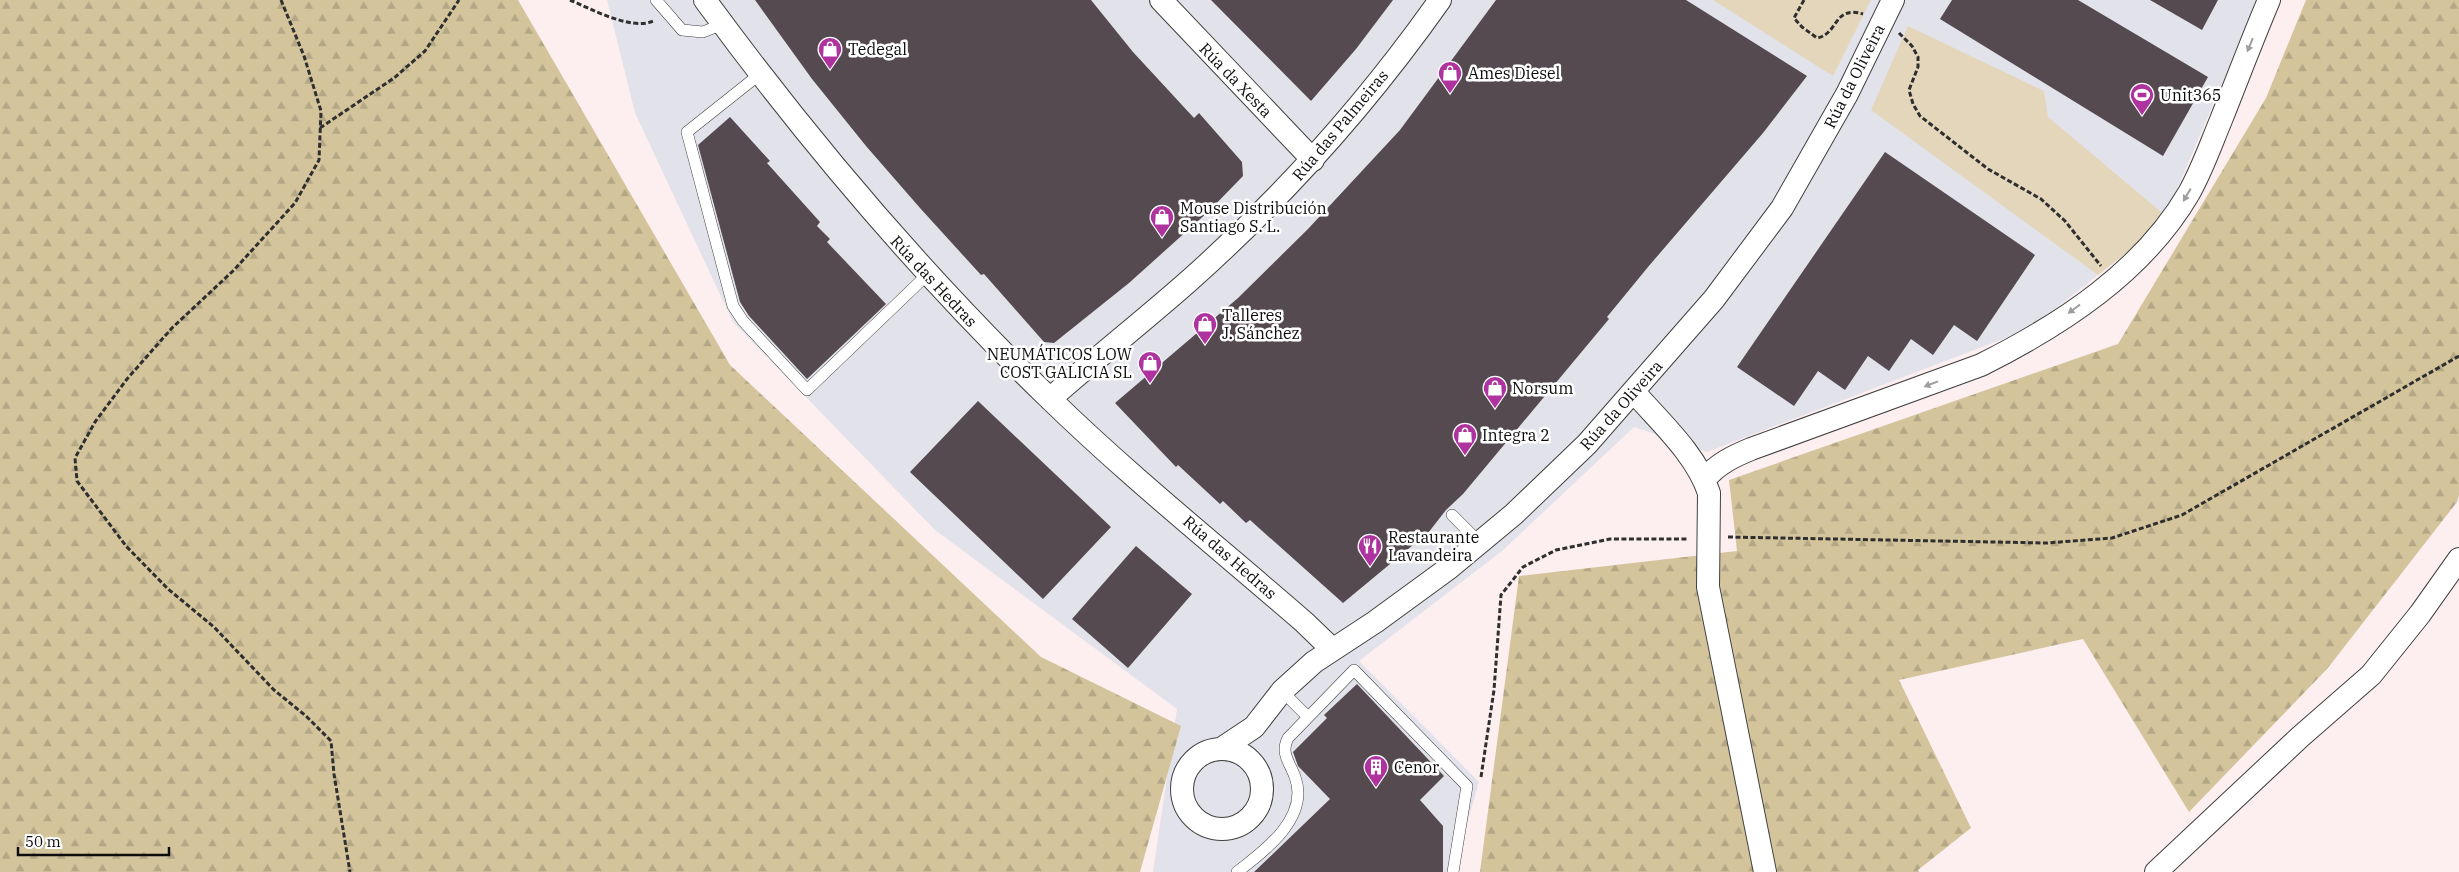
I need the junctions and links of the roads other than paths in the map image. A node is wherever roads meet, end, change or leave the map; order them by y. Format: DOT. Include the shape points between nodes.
graph roads {
  1 [pos="656,0"];
  2 [pos="705,0"];
  3 [pos="1161,0"];
  4 [pos="1440,0"];
  5 [pos="1893,0"];
  6 [pos="2269,0"];
  7 [pos="723,24"];
  8 [pos="760,74"];
  9 [pos="1313,160"];
  10 [pos="928,274"];
  11 [pos="1634,392"];
  12 [pos="1050,399"];
  13 [pos="1704,479"];
  14 [pos="1452,515"];
  15 [pos="1480,543"];
  16 [pos="2459,559"];
  17 [pos="1332,649"];
  18 [pos="1282,691"];
  19 [pos="1308,717"];
  20 [pos="1254,728"];
  21 [pos="1221,749"];
  22 [pos="1252,763"];
  23 [pos="1238,872"];
  24 [pos="1453,872"];
  25 [pos="1765,872"];
  26 [pos="2156,872"];
  1 -- 7 [label="lane" via="682,30 703,32"];
  2 -- 7 [label="street, Rúa das Hedras"];
  3 -- 9 [label="street, Rúa da Xesta"];
  4 -- 9 [label="street, Rúa das Palmeiras"];
  5 -- 11 [label="street, Rúa da Oliveira" via="1847,94 1782,208 1714,299"];
  6 -- 13 [label="street, one-way" via="2190,191 2158,238 2136,261 2057,322 2017,347 1883,402 1729,458"];
  7 -- 8 [label="street, Rúa das Hedras"];
  8 -- 10 [label="street, Rúa das Hedras" via="846,182"];
  8 -- 10 [label="lane" via="687,132 733,306 743,321 807,390"];
  9 -- 12 [label="street, Rúa das Palmeiras" via="1192,278"];
  10 -- 12 [label="street, Rúa das Hedras"];
  11 -- 13 [label="street" via="1694,462"];
  11 -- 15 [label="street, Rúa da Oliveira" via="1588,444"];
  12 -- 17 [label="street, Rúa das Hedras"];
  13 -- 25 [label="street" via="1709,493 1708,587"];
  14 -- 15 [label="lane"];
  15 -- 17 [label="street, Rúa da Oliveira" via="1414,595"];
  16 -- 26 [label="street" via="2371,675"];
  17 -- 18 [label="street, Rúa da Oliveira"];
  18 -- 19 [label="lane"];
  18 -- 20 [label="street, Rúa da Oliveira"];
  19 -- 23 [label="lane" via="1285,744 1285,755 1296,778 1299,798 1292,819"];
  19 -- 24 [label="lane" via="1354,670 1467,786"];
  20 -- 21 [label="street, Rúa da Oliveira"];
  20 -- 22 [label="street, Rúa da Oliveira"];
  21 -- 22 [label="street" via="1233,751"];
  21 -- 22 [label="street, Rúa da Oliveira" via="1196,757 1182,781 1181,795 1186,808 1206,827 1233,828 1246,822 1255,812 1261,799 1262,785"];
}
